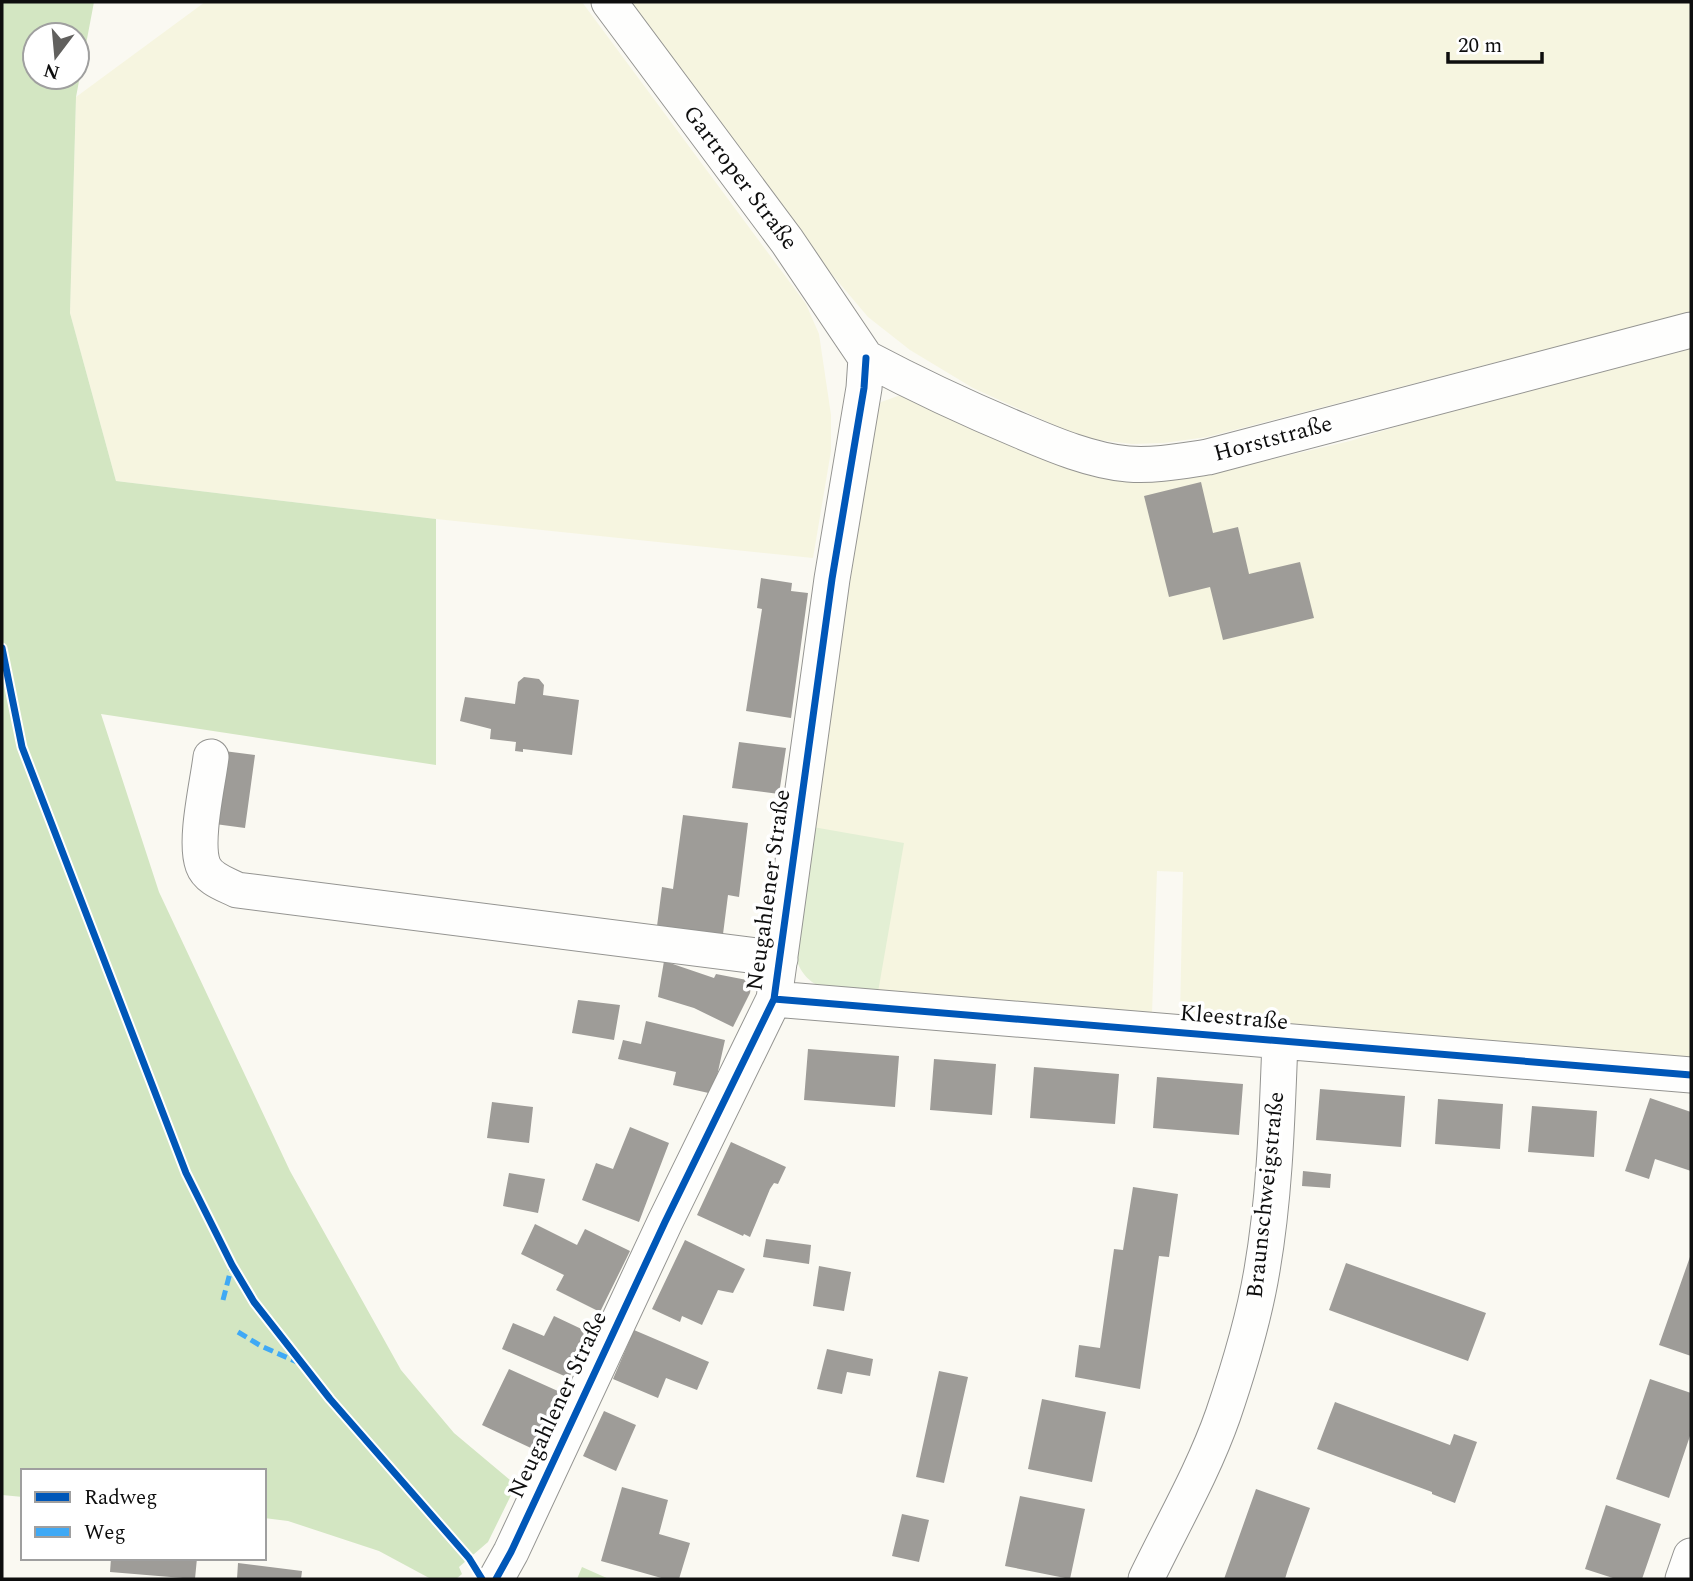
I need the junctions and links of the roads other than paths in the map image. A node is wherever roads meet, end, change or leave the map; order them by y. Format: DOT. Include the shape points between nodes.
graph roads {
  1 [pos="609,2"];
  2 [pos="1691,330"];
  3 [pos="866,358"];
  4 [pos="211,757"];
  5 [pos="780,958"];
  6 [pos="774,999"];
  7 [pos="1280,1041"];
  8 [pos="1691,1075"];
  9 [pos="1691,1556"];
  10 [pos="496,1579"];
  11 [pos="1146,1579"];
  12 [pos="1683,1579"];
  1 -- 3 [label="street, Gartroper Straße" via="788,241"];
  2 -- 3 [label="street, Horststraße" via="1208,457 1144,465 1091,456 1048,442 982,416"];
  3 -- 5 [label="street, Neugahlener Straße"];
  4 -- 5 [label="street" via="200,841 203,866 216,881 237,890"];
  5 -- 6 [label="street, Neugahlener Straße"];
  6 -- 7 [label="street, Kleestraße"];
  6 -- 10 [label="street, Neugahlener Straße"];
  7 -- 8 [label="street, Kleestraße"];
  7 -- 11 [label="street, Braunschweigstraße" via="1271,1194 1250,1325 1205,1459"];
  9 -- 12 [label="street"];
}
